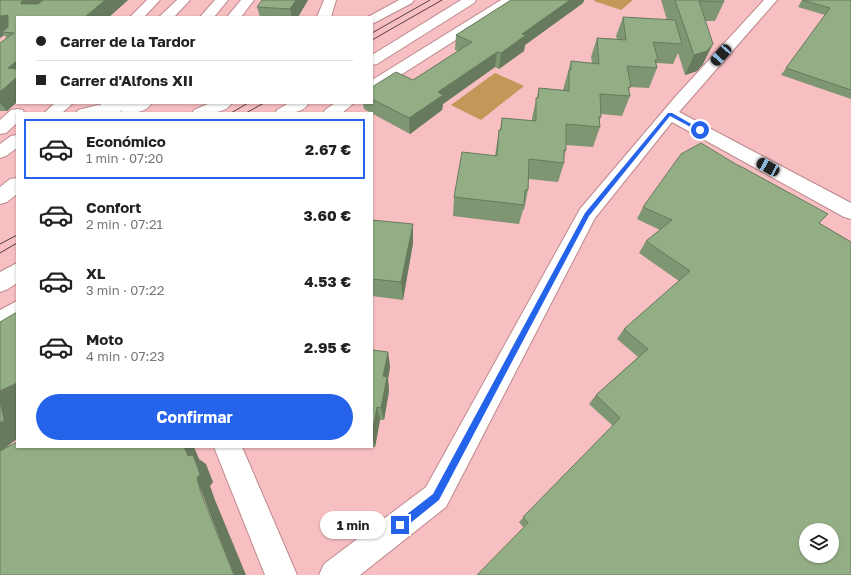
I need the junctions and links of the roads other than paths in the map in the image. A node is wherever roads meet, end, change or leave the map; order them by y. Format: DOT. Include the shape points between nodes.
graph roads {
  1 [pos="154,0"];
  2 [pos="184,0"];
  3 [pos="222,0"];
  4 [pos="248,0"];
  5 [pos="330,0"];
  6 [pos="408,0"];
  7 [pos="470,0"];
  8 [pos="510,0"];
  9 [pos="771,0"];
  10 [pos="138,16"];
  11 [pos="167,16"];
  12 [pos="208,16"];
  13 [pos="235,16"];
  14 [pos="324,16"];
  15 [pos="373,19"];
  16 [pos="376,59"];
  17 [pos="373,86"];
  18 [pos="64,104"];
  19 [pos="115,104"];
  20 [pos="122,104"];
  21 [pos="142,104"];
  22 [pos="155,104"];
  23 [pos="222,104"];
  24 [pos="299,104"];
  25 [pos="344,104"];
  26 [pos="53,112"];
  27 [pos="88,112"];
  28 [pos="106,112"];
  29 [pos="126,112"];
  30 [pos="149,112"];
  31 [pos="202,112"];
  32 [pos="285,112"];
  33 [pos="332,112"];
  34 [pos="670,114"];
  35 [pos="16,115"];
  36 [pos="16,126"];
  37 [pos="0,129"];
  38 [pos="16,140"];
  39 [pos="16,141"];
  40 [pos="0,143"];
  41 [pos="0,152"];
  42 [pos="16,183"];
  43 [pos="16,184"];
  44 [pos="0,187"];
  45 [pos="0,197"];
  46 [pos="851,212"];
  47 [pos="16,273"];
  48 [pos="0,283"];
  49 [pos="16,312"];
  50 [pos="0,322"];
  51 [pos="228,448"];
  52 [pos="281,575"];
  53 [pos="335,575"];
  1 -- 10 [label="main road"];
  2 -- 11 [label="main road"];
  3 -- 12 [label="main road"];
  4 -- 13 [label="main road"];
  5 -- 14 [label="main road"];
  6 -- 15 [label="main road"];
  7 -- 16 [label="main road"];
  8 -- 17 [label="main road"];
  9 -- 34 [label="main road"];
  18 -- 26 [label="main road"];
  19 -- 28 [label="main road, bridge"];
  20 -- 27 [label="main road"];
  21 -- 29 [label="main road"];
  22 -- 30 [label="main road"];
  23 -- 31 [label="main road"];
  24 -- 32 [label="main road"];
  25 -- 33 [label="main road"];
  34 -- 46 [label="main road"];
  34 -- 53 [label="main road" via="587,214 436,497"];
  35 -- 37 [label="main road"];
  36 -- 37 [label="main road"];
  38 -- 40 [label="main road"];
  39 -- 41 [label="main road"];
  42 -- 44 [label="main road"];
  43 -- 45 [label="main road"];
  47 -- 48 [label="main road"];
  49 -- 50 [label="main road"];
  51 -- 52 [label="main road"];
}
